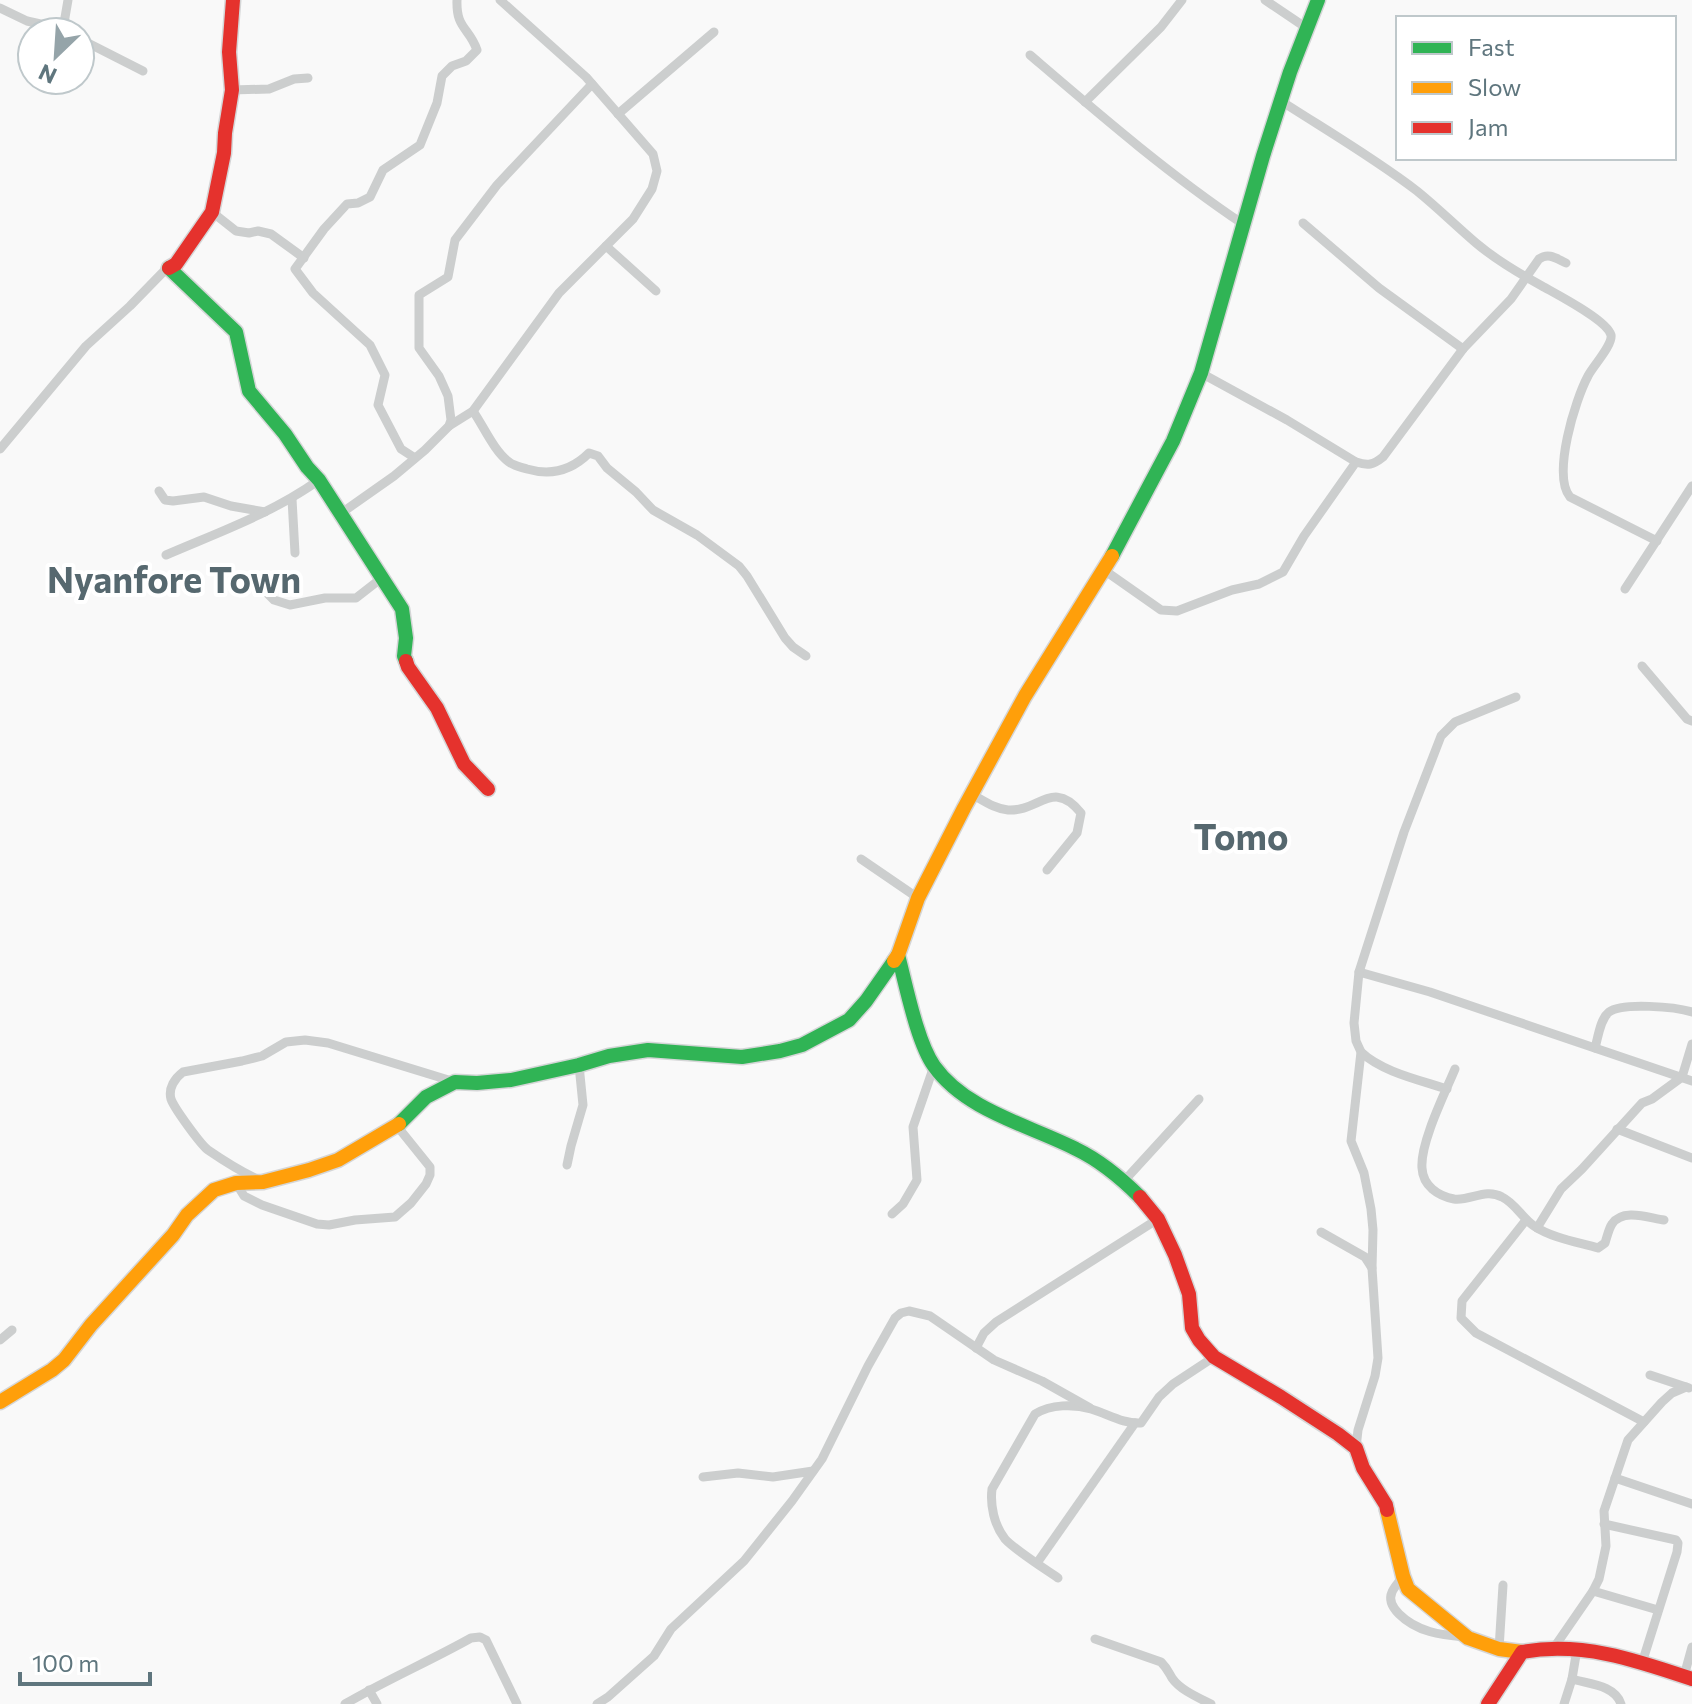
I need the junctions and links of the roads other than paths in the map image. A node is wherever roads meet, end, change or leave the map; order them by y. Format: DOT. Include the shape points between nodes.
graph roads {
  1 [pos="233,0"];
  2 [pos="457,0"];
  3 [pos="500,0"];
  4 [pos="1182,0"];
  5 [pos="1265,0"];
  6 [pos="1318,0"];
  7 [pos="1308,29"];
  8 [pos="714,32"];
  9 [pos="96,47"];
  10 [pos="1030,55"];
  11 [pos="143,71"];
  12 [pos="308,78"];
  13 [pos="592,84"];
  14 [pos="232,90"];
  15 [pos="1281,101"];
  16 [pos="1085,102"];
  17 [pos="618,114"];
  18 [pos="212,212"];
  19 [pos="1303,223"];
  20 [pos="1243,224"];
  21 [pos="606,246"];
  22 [pos="304,258"];
  23 [pos="1566,263"];
  24 [pos="168,267"];
  25 [pos="1526,277"];
  26 [pos="656,291"];
  27 [pos="1463,349"];
  28 [pos="1201,373"];
  29 [pos="473,411"];
  30 [pos="449,426"];
  31 [pos="0,449"];
  32 [pos="415,458"];
  33 [pos="1356,462"];
  34 [pos="319,480"];
  35 [pos="1692,486"];
  36 [pos="159,491"];
  37 [pos="292,499"];
  38 [pos="265,512"];
  39 [pos="340,514"];
  40 [pos="1657,541"];
  41 [pos="295,553"];
  42 [pos="166,555"];
  43 [pos="1104,570"];
  44 [pos="383,577"];
  45 [pos="1625,589"];
  46 [pos="266,592"];
  47 [pos="806,656"];
  48 [pos="1642,666"];
  49 [pos="1516,697"];
  50 [pos="1692,721"];
  51 [pos="488,789"];
  52 [pos="973,795"];
  53 [pos="861,859"];
  54 [pos="1047,870"];
  55 [pos="918,898"];
  56 [pos="898,955"];
  57 [pos="1359,972"];
  58 [pos="1692,1012"];
  59 [pos="1692,1044"];
  60 [pos="1595,1048"];
  61 [pos="1361,1052"];
  62 [pos="579,1065"];
  63 [pos="934,1066"];
  64 [pos="1455,1069"];
  65 [pos="1687,1079"];
  66 [pos="455,1082"];
  67 [pos="1447,1089"];
  68 [pos="1199,1099"];
  69 [pos="397,1126"];
  70 [pos="1617,1129"];
  71 [pos="1692,1158"];
  72 [pos="567,1165"];
  73 [pos="1124,1181"];
  74 [pos="263,1182"];
  75 [pos="236,1183"];
  76 [pos="892,1214"];
  77 [pos="1158,1219"];
  78 [pos="1526,1220"];
  79 [pos="1664,1220"];
  80 [pos="1537,1228"];
  81 [pos="1321,1232"];
  82 [pos="1372,1268"];
  83 [pos="12,1330"];
  84 [pos="0,1340"];
  85 [pos="976,1348"];
  86 [pos="1214,1357"];
  87 [pos="1650,1375"];
  88 [pos="1689,1388"];
  89 [pos="0,1402"];
  90 [pos="1090,1408"];
  91 [pos="1644,1422"];
  92 [pos="1135,1423"];
  93 [pos="1356,1448"];
  94 [pos="813,1471"];
  95 [pos="703,1477"];
  96 [pos="1615,1478"];
  97 [pos="1692,1504"];
  98 [pos="1604,1524"];
  99 [pos="1037,1563"];
  100 [pos="1403,1576"];
  101 [pos="1058,1578"];
  102 [pos="1503,1585"];
  103 [pos="1593,1591"];
  104 [pos="1658,1610"];
  105 [pos="1468,1638"];
  106 [pos="1095,1639"];
  107 [pos="1692,1647"];
  108 [pos="1499,1649"];
  109 [pos="1553,1649"];
  110 [pos="1577,1649"];
  111 [pos="1522,1652"];
  112 [pos="1642,1663"];
  113 [pos="1688,1678"];
  114 [pos="1572,1679"];
  115 [pos="369,1690"];
  116 [pos="345,1704"];
  117 [pos="362,1704"];
  118 [pos="377,1704"];
  119 [pos="517,1704"];
  120 [pos="597,1704"];
  121 [pos="1211,1704"];
  122 [pos="1488,1704"];
  123 [pos="1564,1704"];
  124 [pos="1621,1704"];
  1 -- 14 [label="street"];
  2 -- 22 [label="street" via="457,18 477,50 442,76 420,145 383,170 370,197 347,204"];
  3 -- 13 [label="street"];
  4 -- 16 [label="street"];
  5 -- 7 [label="street"];
  6 -- 7 [label="street"];
  7 -- 15 [label="street"];
  8 -- 17 [label="street"];
  9 -- 11 [label="street"];
  10 -- 16 [label="street"];
  12 -- 14 [label="street" via="269,89"];
  13 -- 17 [label="street"];
  13 -- 30 [label="street" via="463,229 455,240 448,277 419,295 419,348 448,396"];
  14 -- 18 [label="street"];
  15 -- 20 [label="street"];
  15 -- 25 [label="street" via="1415,190 1478,245"];
  16 -- 20 [label="street"];
  17 -- 21 [label="street" via="653,154 657,171 633,219"];
  18 -- 22 [label="street" via="236,231 271,234"];
  18 -- 24 [label="street" via="176,264"];
  19 -- 27 [label="street" via="1379,288"];
  20 -- 28 [label="street"];
  21 -- 26 [label="street"];
  21 -- 29 [label="street" via="559,293"];
  22 -- 32 [label="street" via="295,269 313,293 370,345 385,375 378,405 401,449"];
  23 -- 25 [label="street" via="1544,256"];
  24 -- 31 [label="street" via="86,346"];
  24 -- 34 [label="street" via="236,332 249,391"];
  25 -- 27 [label="street"];
  25 -- 40 [label="street" via="1591,314 1611,337 1573,411 1564,490"];
  27 -- 33 [label="street" via="1383,457 1374,464"];
  28 -- 33 [label="street"];
  28 -- 43 [label="street" via="1173,441"];
  29 -- 30 [label="street"];
  29 -- 47 [label="street" via="510,464 558,472 589,453 598,456 653,510 739,566 785,638"];
  30 -- 32 [label="street"];
  32 -- 39 [label="street"];
  33 -- 43 [label="street" via="1283,572 1259,584 1170,612"];
  34 -- 37 [label="street"];
  34 -- 39 [label="street"];
  35 -- 40 [label="street"];
  36 -- 38 [label="street" via="165,500 204,497"];
  37 -- 38 [label="street"];
  37 -- 41 [label="street"];
  38 -- 42 [label="street"];
  39 -- 44 [label="street"];
  40 -- 45 [label="street"];
  43 -- 52 [label="street" via="1025,696"];
  44 -- 46 [label="street" via="356,598 290,605"];
  44 -- 51 [label="street" via="402,609 408,667 437,708 464,764"];
  48 -- 50 [label="street"];
  49 -- 57 [label="street" via="1455,722 1441,736"];
  52 -- 54 [label="street" via="1007,810 1043,799 1063,798 1074,804 1081,813 1077,833"];
  52 -- 55 [label="street"];
  53 -- 55 [label="street"];
  55 -- 56 [label="street"];
  56 -- 62 [label="street" via="849,1020 802,1045 742,1057 648,1050"];
  56 -- 63 [label="street"];
  57 -- 60 [label="street"];
  57 -- 61 [label="street" via="1354,1023"];
  58 -- 60 [label="street" via="1647,1006 1608,1012"];
  59 -- 65 [label="street"];
  60 -- 65 [label="street"];
  61 -- 67 [label="street" via="1388,1069"];
  61 -- 82 [label="street" via="1351,1141 1371,1209"];
  62 -- 66 [label="street" via="511,1080"];
  62 -- 72 [label="street" via="583,1105"];
  63 -- 73 [label="street" via="968,1098 1077,1149"];
  63 -- 76 [label="street" via="913,1127 917,1180"];
  64 -- 67 [label="street"];
  65 -- 70 [label="street" via="1642,1103"];
  66 -- 69 [label="street" via="426,1097"];
  66 -- 74 [label="street" via="305,1040 286,1042 262,1056 179,1074 171,1099 205,1149"];
  67 -- 78 [label="street" via="1423,1157 1425,1182 1456,1199 1488,1193 1502,1197"];
  68 -- 73 [label="street"];
  69 -- 74 [label="street" via="338,1160"];
  69 -- 75 [label="street" via="430,1167 430,1175 395,1217 317,1224 244,1196"];
  70 -- 71 [label="street"];
  70 -- 80 [label="street" via="1561,1189"];
  73 -- 77 [label="street"];
  74 -- 75 [label="street"];
  75 -- 89 [label="street" via="214,1190 187,1215 64,1360"];
  77 -- 85 [label="street" via="996,1322"];
  77 -- 86 [label="street" via="1185,1280 1192,1328"];
  78 -- 80 [label="street"];
  78 -- 91 [label="street" via="1462,1301 1461,1318 1476,1333"];
  79 -- 80 [label="street" via="1625,1216 1611,1224 1598,1248"];
  81 -- 82 [label="street" via="1365,1257"];
  82 -- 93 [label="street" via="1378,1358"];
  83 -- 84 [label="street"];
  85 -- 90 [label="street"];
  85 -- 94 [label="street" via="930,1316 901,1313"];
  86 -- 92 [label="street" via="1173,1384 1141,1423"];
  86 -- 93 [label="street"];
  87 -- 88 [label="street"];
  88 -- 91 [label="street" via="1672,1393"];
  90 -- 92 [label="street"];
  90 -- 99 [label="street" via="1056,1406 1035,1414 992,1489 992,1511 1005,1539"];
  91 -- 96 [label="street" via="1628,1440"];
  92 -- 99 [label="street"];
  93 -- 100 [label="street" via="1386,1505"];
  94 -- 95 [label="street"];
  94 -- 120 [label="street" via="744,1561 671,1629 654,1656"];
  96 -- 97 [label="street"];
  96 -- 98 [label="street"];
  98 -- 103 [label="street" via="1605,1555"];
  98 -- 104 [label="street" via="1678,1543"];
  99 -- 101 [label="street"];
  100 -- 105 [label="street" via="1408,1589"];
  100 -- 105 [label="street" via="1391,1594 1392,1607 1405,1620 1423,1630"];
  102 -- 108 [label="street"];
  103 -- 104 [label="street"];
  103 -- 109 [label="street"];
  104 -- 112 [label="street"];
  105 -- 108 [label="street"];
  106 -- 121 [label="street" via="1161,1662 1179,1685"];
  107 -- 113 [label="street"];
  108 -- 111 [label="street"];
  109 -- 110 [label="street"];
  109 -- 111 [label="street"];
  110 -- 112 [label="street"];
  110 -- 114 [label="street"];
  111 -- 122 [label="street"];
  112 -- 113 [label="street"];
  114 -- 123 [label="street"];
  114 -- 124 [label="street" via="1612,1691"];
  115 -- 116 [label="street"];
  115 -- 117 [label="street"];
  115 -- 118 [label="street"];
  115 -- 119 [label="street" via="480,1637"];
}
